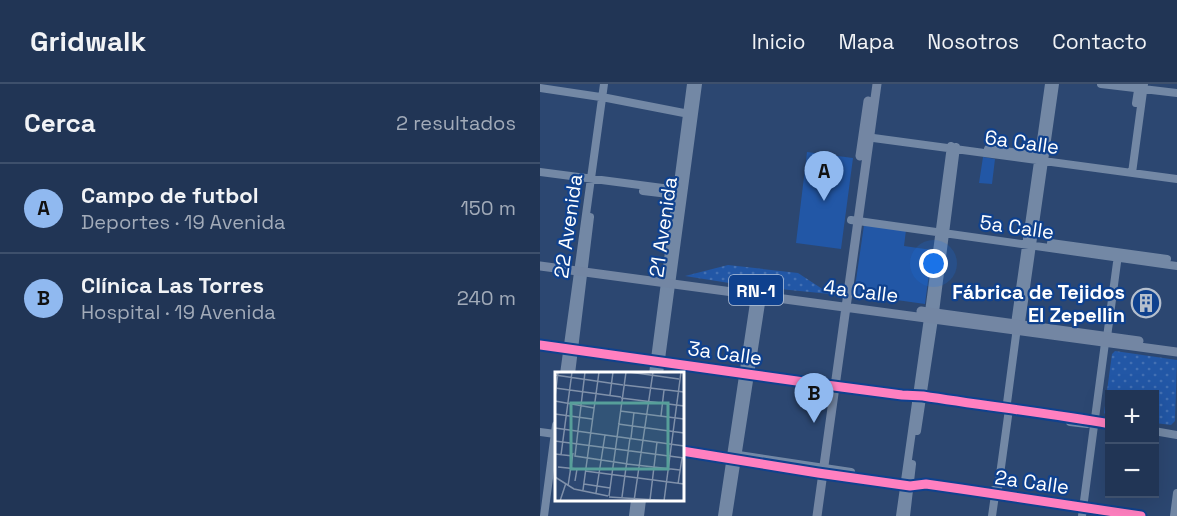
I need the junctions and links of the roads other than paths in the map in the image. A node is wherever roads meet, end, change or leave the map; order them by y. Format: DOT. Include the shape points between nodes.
graph roads {
  1 [pos="604,84"];
  2 [pos="609,84"];
  3 [pos="691,84"];
  4 [pos="698,84"];
  5 [pos="871,84"];
  6 [pos="877,84"];
  7 [pos="1049,84"];
  8 [pos="1056,84"];
  9 [pos="1101,84"];
  10 [pos="1141,86"];
  11 [pos="540,88"];
  12 [pos="1177,91"];
  13 [pos="605,97"];
  14 [pos="690,114"];
  15 [pos="867,135"];
  16 [pos="953,147"];
  17 [pos="1041,159"];
  18 [pos="1130,170"];
  19 [pos="540,174"];
  20 [pos="1177,175"];
  21 [pos="1177,179"];
  22 [pos="593,182"];
  23 [pos="677,193"];
  24 [pos="855,219"];
  25 [pos="942,231"];
  26 [pos="1030,243"];
  27 [pos="1118,255"];
  28 [pos="540,261"];
  29 [pos="1177,261"];
  30 [pos="540,266"];
  31 [pos="1177,266"];
  32 [pos="581,269"];
  33 [pos="669,281"];
  34 [pos="758,296"];
  35 [pos="843,304"];
  36 [pos="931,315"];
  37 [pos="1017,329"];
  38 [pos="1106,340"];
  39 [pos="540,345"];
  40 [pos="1177,346"];
  41 [pos="571,349"];
  42 [pos="1177,352"];
  43 [pos="658,362"];
  44 [pos="565,372"];
  45 [pos="571,372"];
  46 [pos="654,372"];
  47 [pos="659,372"];
  48 [pos="746,374"];
  49 [pos="832,386"];
  50 [pos="920,398"];
  51 [pos="1006,410"];
  52 [pos="1095,421"];
  53 [pos="1105,423"];
  54 [pos="540,432"];
  55 [pos="1159,433"];
  56 [pos="555,434"];
  57 [pos="1177,435"];
  58 [pos="684,451"];
  59 [pos="731,457"];
  60 [pos="821,471"];
  61 [pos="553,481"];
  62 [pos="909,483"];
  63 [pos="1177,493"];
  64 [pos="995,495"];
  65 [pos="635,501"];
  66 [pos="642,501"];
  67 [pos="1083,512"];
  68 [pos="544,516"];
  69 [pos="633,516"];
  70 [pos="640,516"];
  71 [pos="722,516"];
  72 [pos="728,516"];
  73 [pos="814,516"];
  74 [pos="900,516"];
  75 [pos="906,516"];
  76 [pos="992,516"];
  77 [pos="1141,516"];
  78 [pos="1174,516"];
  1 -- 13 [label="street, 22 Avenida"];
  2 -- 13 [label="street, 22 Avenida"];
  3 -- 14 [label="street, 21 Avenida"];
  4 -- 14 [label="street, 21 Avenida"];
  5 -- 15 [label="main road"];
  6 -- 15 [label="main road"];
  7 -- 17 [label="street"];
  8 -- 17 [label="street"];
  9 -- 10 [label="street"];
  10 -- 12 [label="street"];
  10 -- 18 [label="street"];
  11 -- 13 [label="street"];
  13 -- 14 [label="street"];
  13 -- 22 [label="street, 22 Avenida"];
  14 -- 23 [label="street, 21 Avenida"];
  14 -- 33 [label="street, 21 Avenida"];
  15 -- 16 [label="street, 6a Calle"];
  15 -- 24 [label="main road"];
  16 -- 17 [label="street, 6a Calle"];
  16 -- 25 [label="street"];
  17 -- 18 [label="street, 6a Calle"];
  17 -- 26 [label="street"];
  18 -- 20 [label="street, 6a Calle"];
  18 -- 21 [label="street, 6a Calle"];
  19 -- 22 [label="street"];
  22 -- 23 [label="street"];
  22 -- 32 [label="street, 22 Avenida"];
  23 -- 33 [label="street, 21 Avenida"];
  24 -- 25 [label="street, 5a Calle"];
  24 -- 35 [label="main road"];
  25 -- 26 [label="street, 5a Calle"];
  25 -- 36 [label="street"];
  26 -- 27 [label="street, 5a Calle"];
  26 -- 37 [label="street"];
  27 -- 29 [label="street, 5a Calle"];
  27 -- 31 [label="street, 5a Calle"];
  27 -- 38 [label="street"];
  28 -- 32 [label="main road, 4a Calle / RN-1"];
  30 -- 32 [label="main road, 4a Calle / RN-1"];
  32 -- 33 [label="main road, 4a Calle / RN-1"];
  32 -- 41 [label="street, 22 Avenida"];
  33 -- 34 [label="main road, 4a Calle / RN-1"];
  33 -- 35 [label="main road, 4a Calle / RN-1"];
  33 -- 43 [label="street, 21 Avenida"];
  34 -- 35 [label="main road, 4a Calle / RN-1"];
  34 -- 48 [label="street"];
  35 -- 36 [label="main road, 4a Calle / RN-1"];
  35 -- 49 [label="main road"];
  36 -- 37 [label="main road, 4a Calle / RN-1"];
  36 -- 50 [label="street"];
  37 -- 38 [label="main road, 4a Calle / RN-1"];
  37 -- 51 [label="street"];
  38 -- 40 [label="main road, 4a Calle / RN-1"];
  38 -- 42 [label="main road, 4a Calle / RN-1"];
  38 -- 52 [label="street"];
  39 -- 41 [label="street, 3a Calle"];
  41 -- 43 [label="street, 3a Calle"];
  41 -- 44 [label="street, 22 Avenida"];
  41 -- 45 [label="street, 22 Avenida"];
  43 -- 46 [label="street, 21 Avenida"];
  43 -- 47 [label="street, 21 Avenida"];
  43 -- 48 [label="street, 3a Calle"];
  48 -- 49 [label="street, 3a Calle"];
  48 -- 59 [label="street"];
  49 -- 50 [label="street, 3a Calle"];
  49 -- 60 [label="main road"];
  50 -- 51 [label="street, 3a Calle"];
  50 -- 62 [label="street"];
  51 -- 52 [label="street, 3a Calle"];
  51 -- 64 [label="street"];
  52 -- 53 [label="street, 3a Calle"];
  52 -- 67 [label="street"];
  54 -- 56 [label="street"];
  55 -- 57 [label="street"];
  56 -- 61 [label="street"];
  58 -- 59 [label="street, 2a Calle"];
  59 -- 60 [label="street, 2a Calle"];
  59 -- 71 [label="street"];
  59 -- 72 [label="street"];
  60 -- 62 [label="street, 2a Calle"];
  60 -- 73 [label="main road"];
  61 -- 68 [label="street"];
  62 -- 64 [label="street, 2a Calle"];
  62 -- 74 [label="street"];
  62 -- 75 [label="street"];
  63 -- 78 [label="street"];
  64 -- 67 [label="street, 2a Calle"];
  64 -- 76 [label="street"];
  65 -- 69 [label="street"];
  66 -- 70 [label="street"];
  67 -- 77 [label="street, 2a Calle"];
}
